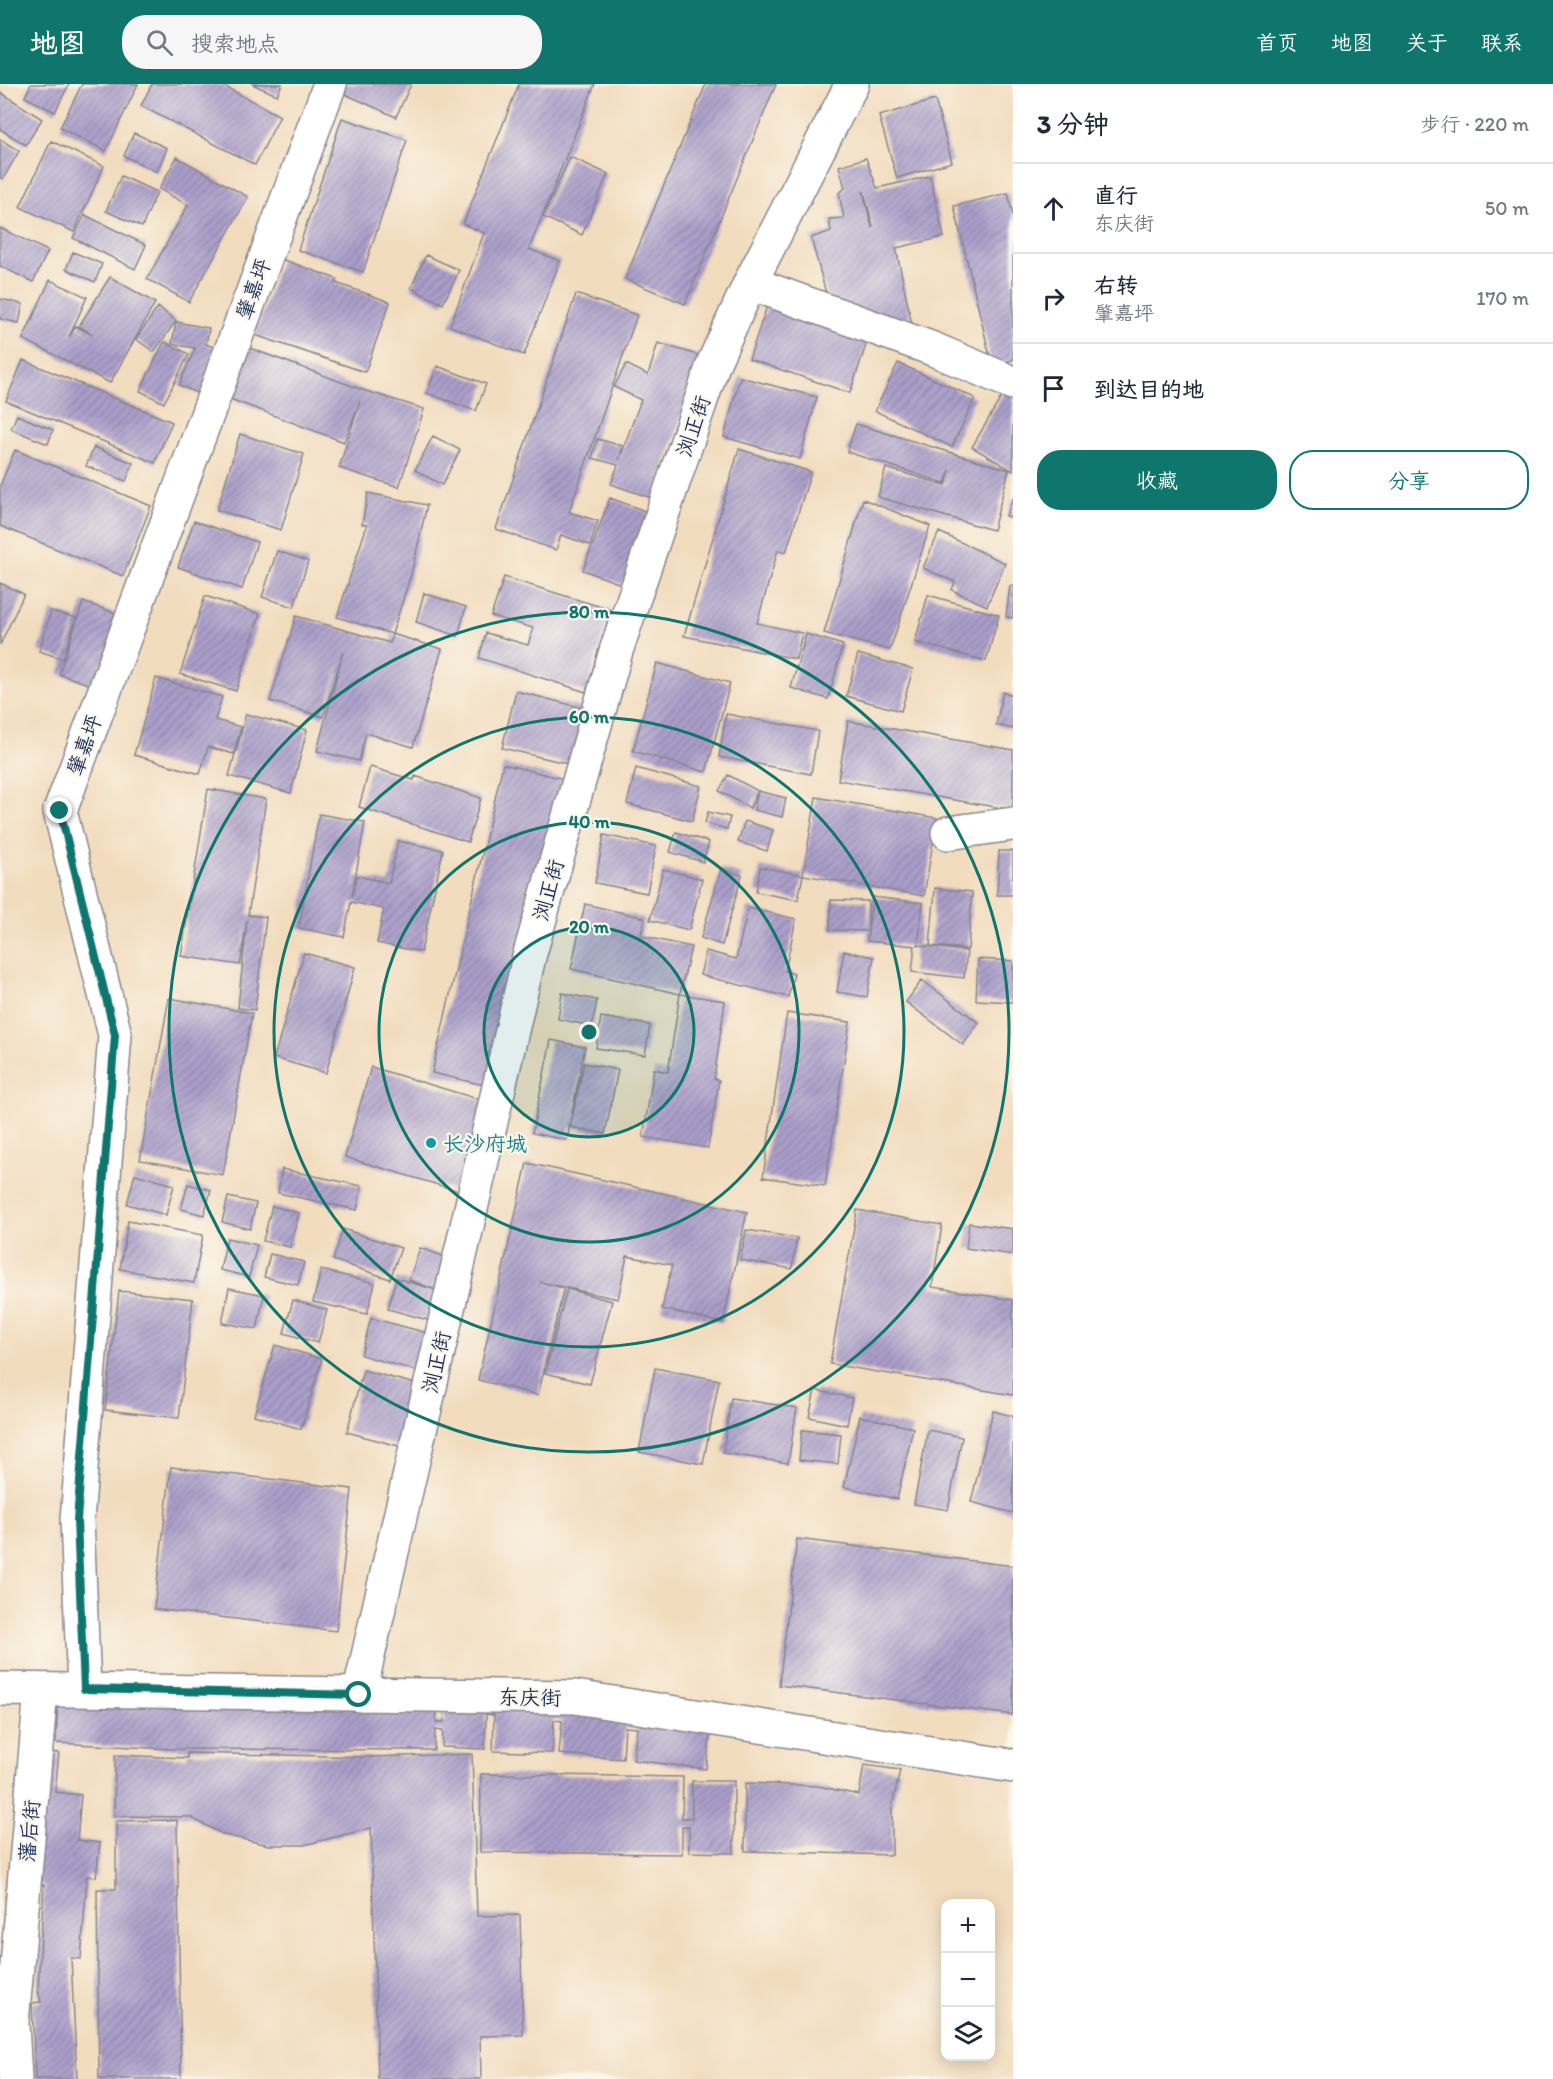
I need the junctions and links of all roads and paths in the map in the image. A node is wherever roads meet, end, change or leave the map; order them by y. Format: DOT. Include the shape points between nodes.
graph roads {
  1 [pos="330,84"];
  2 [pos="852,84"];
  3 [pos="750,283"];
  4 [pos="1013,383"];
  5 [pos="1013,824"];
  6 [pos="948,833"];
  7 [pos="0,1689"];
  8 [pos="84,1689"];
  9 [pos="41,1690"];
  10 [pos="359,1695"];
  11 [pos="1013,1766"];
  12 [pos="15,2079"];
  1 -- 8 [label="street, 肇嘉坪" via="60,811 115,1035 77,1520"];
  2 -- 3 [label="street, 浏正街"];
  3 -- 4 [label="street" via="933,349"];
  3 -- 10 [label="street, 浏正街" via="714,363 616,651 529,957"];
  5 -- 6 [label="street"];
  7 -- 9 [label="street, 东庆街"];
  8 -- 9 [label="street, 东庆街"];
  8 -- 10 [label="street, 东庆街"];
  9 -- 12 [label="street, 藩后街" via="12,2023"];
  10 -- 11 [label="street, 东庆街" via="575,1697"];
}
